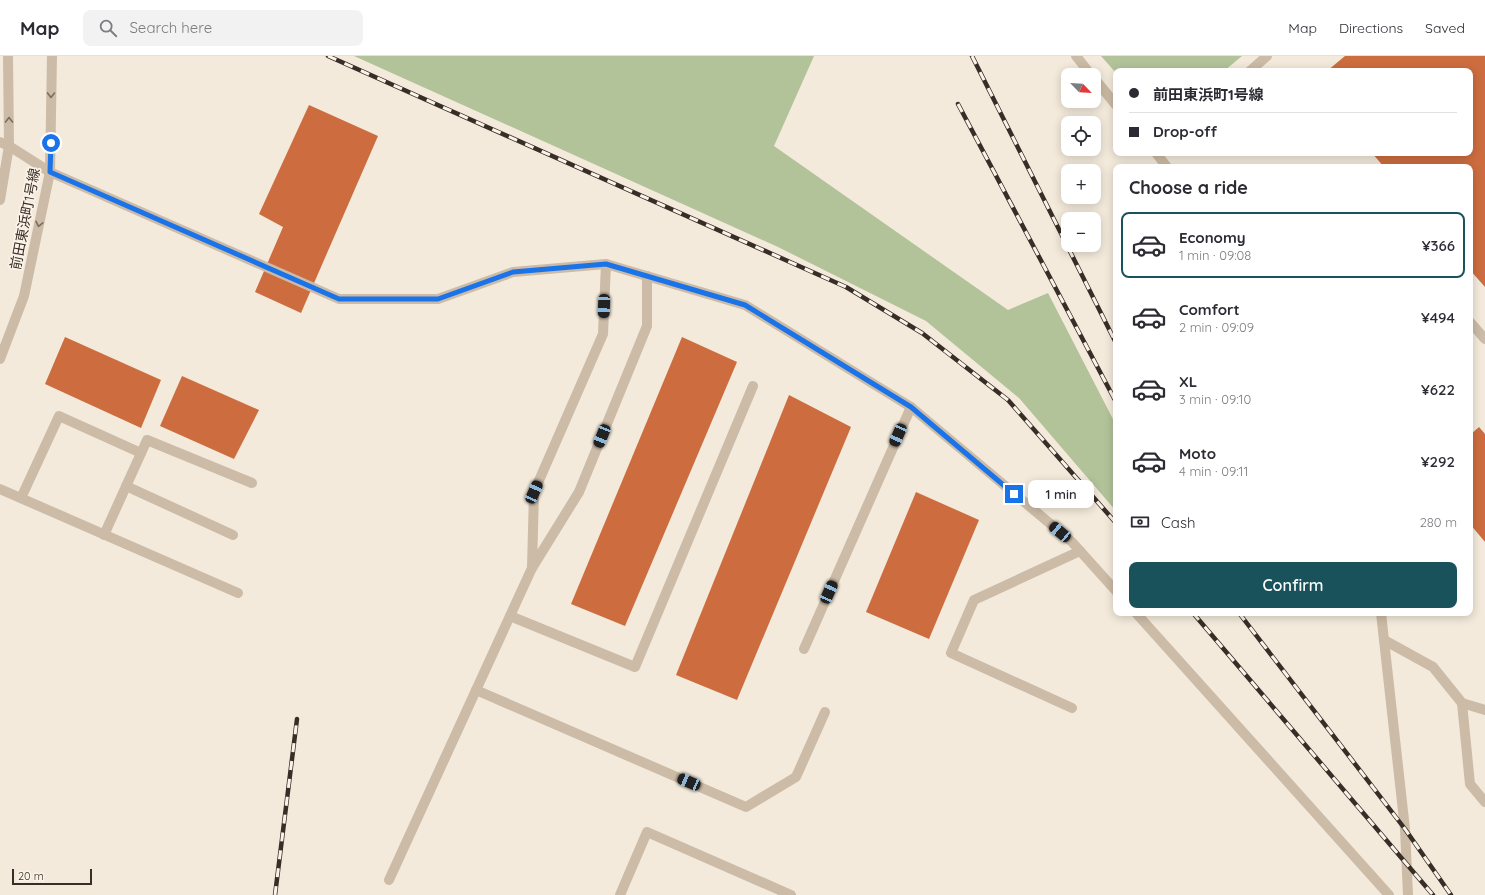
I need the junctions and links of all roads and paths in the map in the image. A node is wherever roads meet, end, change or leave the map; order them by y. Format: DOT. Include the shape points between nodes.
graph roads {
  1 [pos="8,56"];
  2 [pos="52,56"];
  3 [pos="1076,56"];
  4 [pos="1267,56"];
  5 [pos="1085,68"];
  6 [pos="1253,68"];
  7 [pos="1101,87"];
  8 [pos="1113,101"];
  9 [pos="4,144"];
  10 [pos="1158,156"];
  11 [pos="1165,164"];
  12 [pos="50,172"];
  13 [pos="0,200"];
  14 [pos="606,264"];
  15 [pos="647,276"];
  16 [pos="1473,325"];
  17 [pos="1485,339"];
  18 [pos="0,360"];
  19 [pos="753,386"];
  20 [pos="911,407"];
  21 [pos="141,453"];
  22 [pos="252,484"];
  23 [pos="126,486"];
  24 [pos="0,489"];
  25 [pos="21,498"];
  26 [pos="104,535"];
  27 [pos="233,535"];
  28 [pos="1080,551"];
  29 [pos="532,568"];
  30 [pos="1113,587"];
  31 [pos="238,594"];
  32 [pos="510,616"];
  33 [pos="1139,616"];
  34 [pos="1381,616"];
  35 [pos="1384,640"];
  36 [pos="804,649"];
  37 [pos="476,690"];
  38 [pos="1462,703"];
  39 [pos="1072,708"];
  40 [pos="1485,710"];
  41 [pos="825,712"];
  42 [pos="1485,802"];
  43 [pos="389,880"];
  44 [pos="620,895"];
  45 [pos="790,895"];
  46 [pos="1389,895"];
  47 [pos="1408,895"];
  9 -- 1 [label="street, 前田東浜町1号線, one-way"];
  2 -- 12 [label="street, 前田東浜町1号線, one-way"];
  3 -- 5 [label="street"];
  4 -- 6 [label="street"];
  7 -- 8 [label="street"];
  9 -- 12 [label="street"];
  9 -- 13 [label="street, 前田東浜町1号線"];
  10 -- 11 [label="street"];
  12 -- 14 [label="street" via="339,299 438,299 513,272"];
  12 -- 18 [label="street, 前田東浜町1号線, one-way" via="24,296"];
  14 -- 15 [label="street"];
  14 -- 29 [label="street" via="603,334 534,492"];
  15 -- 20 [label="street" via="745,305"];
  15 -- 29 [label="street" via="647,326 579,492"];
  16 -- 17 [label="street"];
  19 -- 32 [label="street" via="635,667"];
  20 -- 28 [label="street"];
  20 -- 36 [label="street"];
  21 -- 22 [label="street" via="147,440"];
  21 -- 23 [label="street"];
  21 -- 25 [label="street" via="59,416"];
  23 -- 26 [label="street"];
  23 -- 27 [label="street"];
  24 -- 25 [label="street"];
  25 -- 26 [label="street"];
  26 -- 31 [label="street"];
  28 -- 30 [label="street"];
  28 -- 39 [label="street" via="974,600 951,653"];
  29 -- 32 [label="street"];
  32 -- 37 [label="street"];
  33 -- 46 [label="street"];
  34 -- 35 [label="street"];
  35 -- 38 [label="street" via="1433,667"];
  35 -- 47 [label="street" via="1405,829"];
  37 -- 41 [label="street" via="746,807 796,777"];
  37 -- 43 [label="street"];
  38 -- 40 [label="street"];
  38 -- 42 [label="street" via="1470,784"];
  44 -- 45 [label="street" via="648,832"];
}
